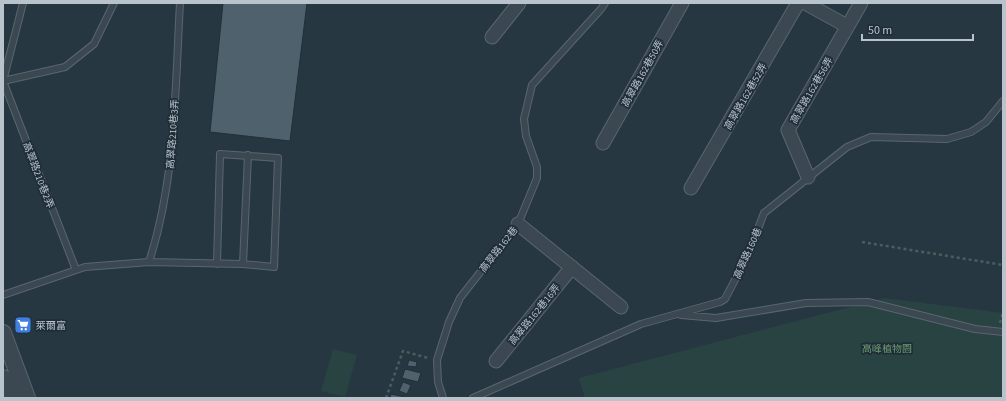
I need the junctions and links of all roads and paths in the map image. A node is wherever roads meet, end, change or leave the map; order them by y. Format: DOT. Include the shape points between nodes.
graph roads {
  1 [pos="22,3"];
  2 [pos="114,3"];
  3 [pos="180,3"];
  4 [pos="519,3"];
  5 [pos="605,3"];
  6 [pos="682,3"];
  7 [pos="798,3"];
  8 [pos="805,3"];
  9 [pos="861,3"];
  10 [pos="847,26"];
  11 [pos="492,37"];
  12 [pos="3,81"];
  13 [pos="1003,101"];
  14 [pos="602,143"];
  15 [pos="248,156"];
  16 [pos="808,177"];
  17 [pos="691,188"];
  18 [pos="518,224"];
  19 [pos="862,242"];
  20 [pos="148,262"];
  21 [pos="217,264"];
  22 [pos="243,264"];
  23 [pos="1003,265"];
  24 [pos="572,267"];
  25 [pos="76,270"];
  26 [pos="3,295"];
  27 [pos="621,307"];
  28 [pos="679,315"];
  29 [pos="3,332"];
  30 [pos="1003,332"];
  31 [pos="437,360"];
  32 [pos="496,361"];
  33 [pos="3,378"];
  34 [pos="10,398"];
  35 [pos="27,398"];
  36 [pos="386,398"];
  37 [pos="443,398"];
  38 [pos="473,398"];
  1 -- 12 [label="lane"];
  2 -- 12 [label="lane" via="94,44 65,67"];
  3 -- 20 [label="lane, 高翠路210巷3弄" via="171,166 156,240"];
  4 -- 11 [label="street"];
  5 -- 18 [label="lane, 高翠路162巷" via="532,85 524,119 526,136 537,167 537,178"];
  6 -- 14 [label="street, 高翠路162巷50弄"];
  7 -- 17 [label="street, 高翠路162巷52弄"];
  8 -- 10 [label="street"];
  9 -- 10 [label="street"];
  10 -- 16 [label="street, 高翠路162巷56弄" via="788,130"];
  12 -- 25 [label="lane, 高翠路210巷2弄"];
  13 -- 16 [label="lane, 高翠路160巷" via="986,122 971,132 947,139 871,137 847,147"];
  15 -- 21 [label="lane" via="220,154"];
  15 -- 22 [label="lane"];
  15 -- 22 [label="lane" via="278,158 274,267"];
  16 -- 28 [label="lane, 高翠路160巷" via="764,213 749,253 725,299"];
  18 -- 24 [label="street"];
  18 -- 31 [label="lane, 高翠路162巷" via="460,298"];
  19 -- 23 [label="path"];
  20 -- 21 [label="lane"];
  20 -- 25 [label="lane"];
  21 -- 22 [label="lane"];
  24 -- 27 [label="street"];
  24 -- 32 [label="street, 高翠路162巷16弄"];
  25 -- 26 [label="lane"];
  28 -- 30 [label="lane" via="716,318 806,303 868,302 975,329"];
  28 -- 38 [label="lane, 高翠路160巷" via="642,324"];
  29 -- 35 [label="street"];
  31 -- 36 [label="path" via="403,351"];
  31 -- 37 [label="lane, 高翠路162巷" via="438,382"];
  33 -- 34 [label="street"];
}
